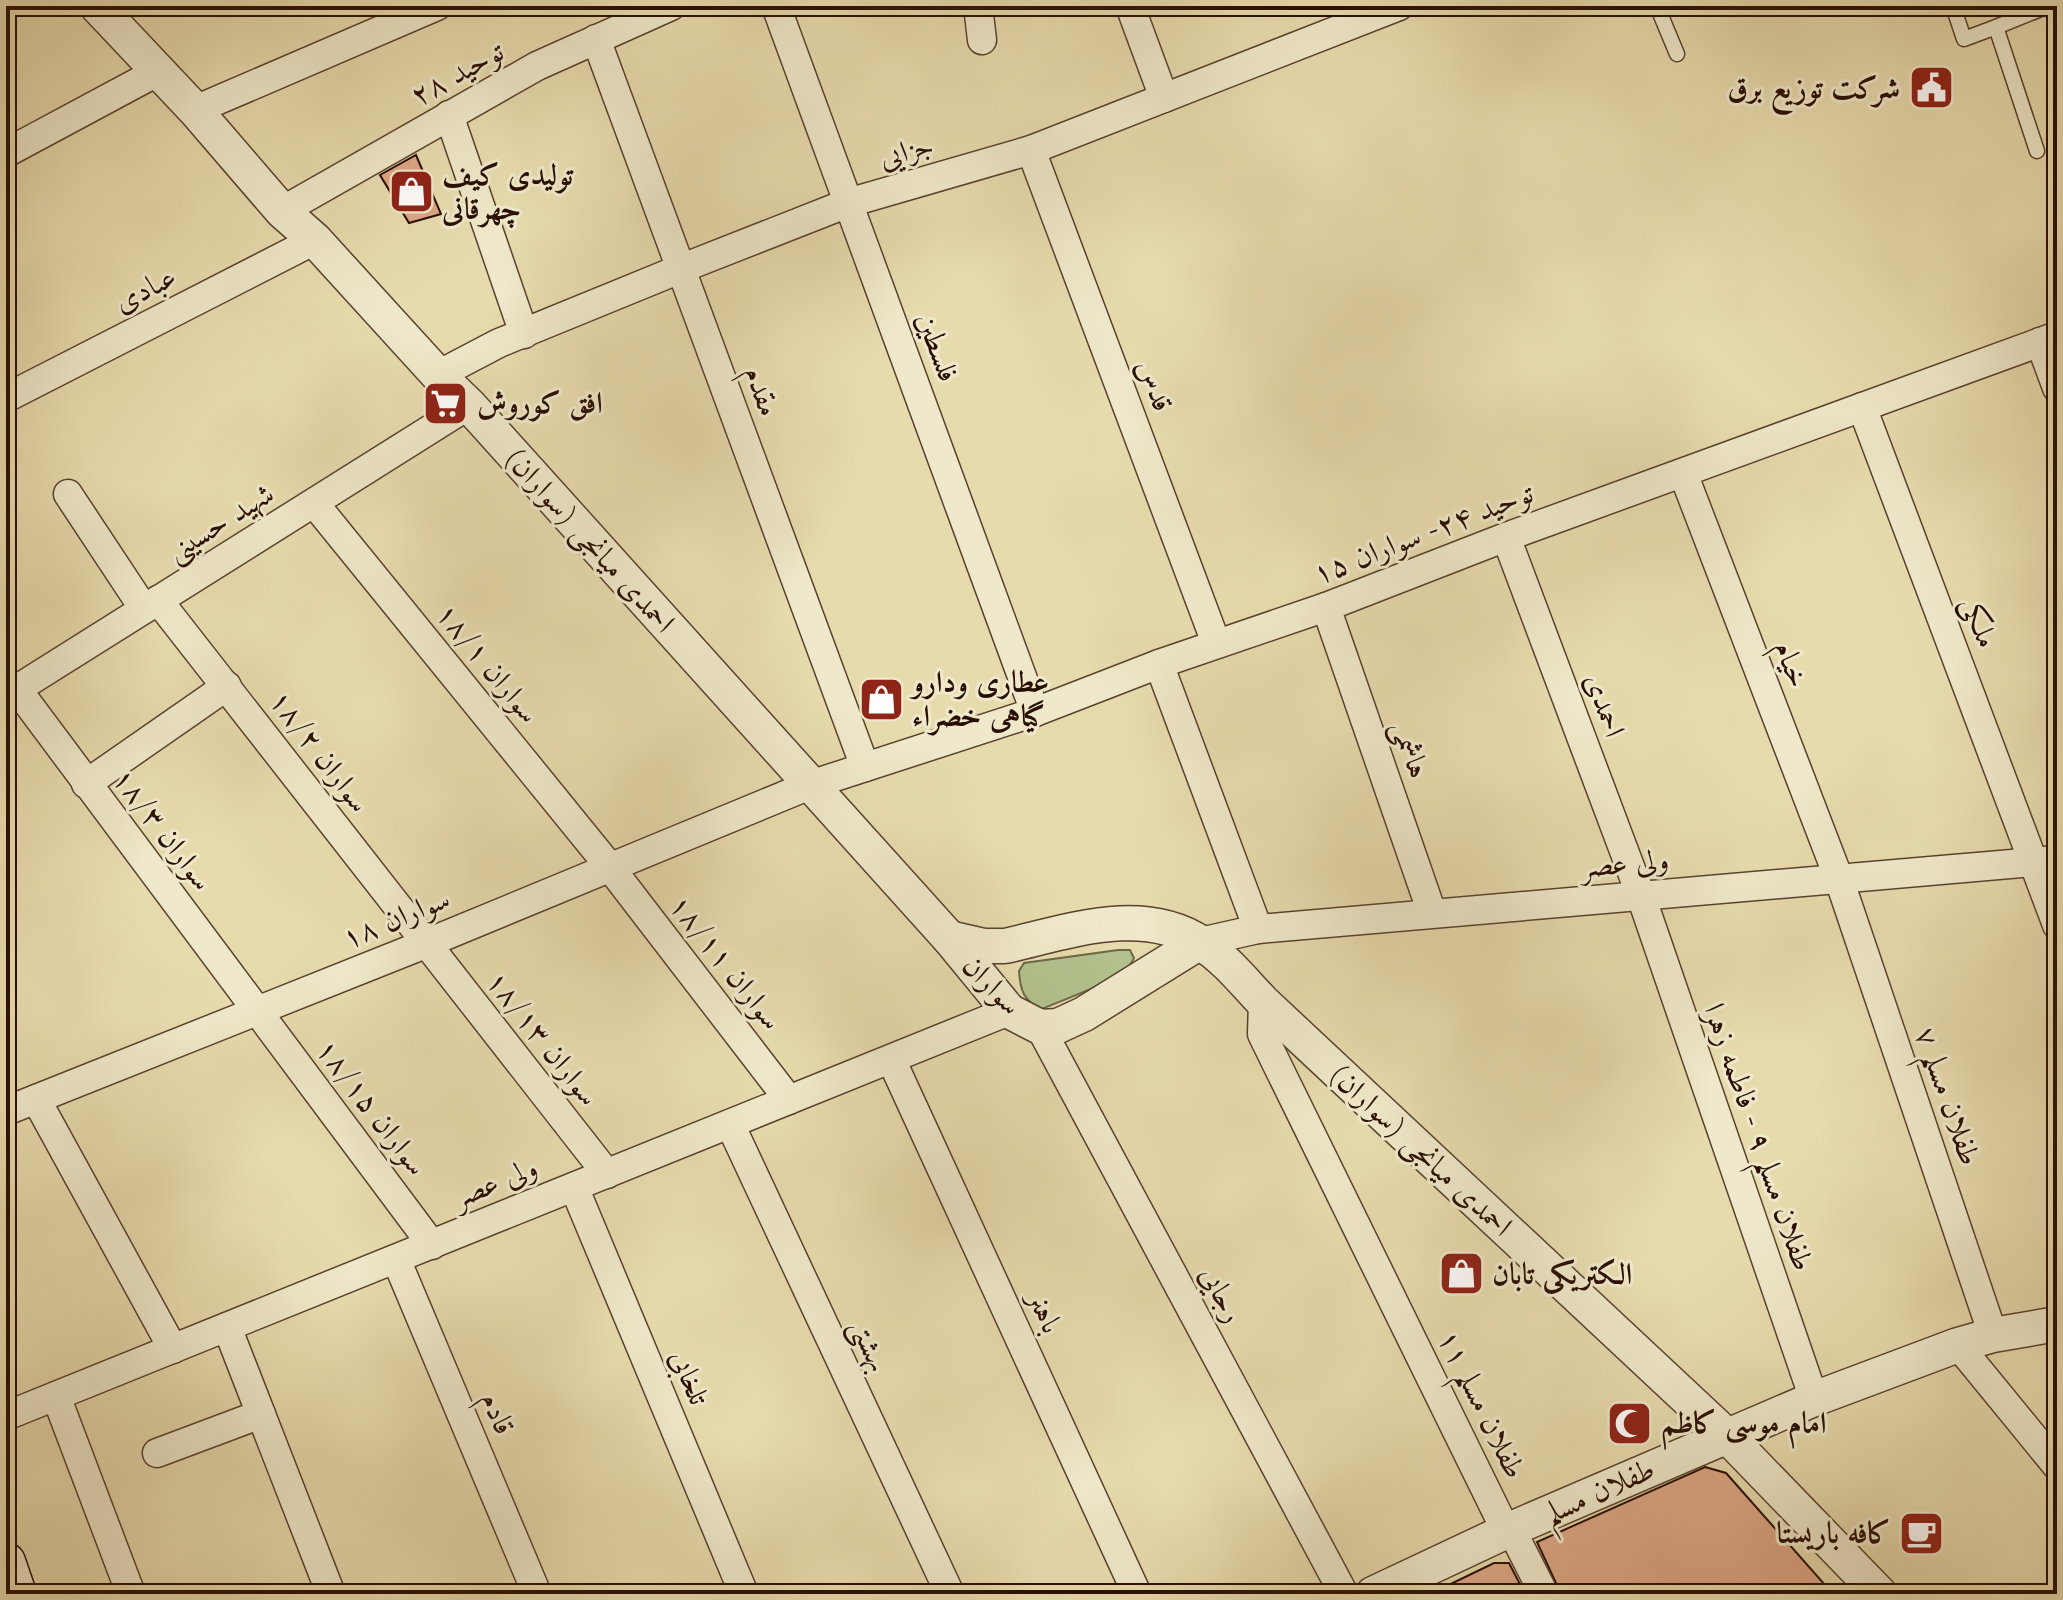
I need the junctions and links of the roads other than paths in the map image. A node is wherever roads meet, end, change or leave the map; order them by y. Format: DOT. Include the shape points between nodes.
graph roads {
  1 [pos="97,6"];
  2 [pos="437,6"];
  3 [pos="671,6"];
  4 [pos="776,6"];
  5 [pos="978,6"];
  6 [pos="1130,6"];
  7 [pos="1399,6"];
  8 [pos="1657,6"];
  9 [pos="1953,6"];
  10 [pos="2048,6"];
  11 [pos="1350,15"];
  12 [pos="1996,27"];
  13 [pos="596,39"];
  14 [pos="982,40"];
  15 [pos="1677,54"];
  16 [pos="157,72"];
  17 [pos="1164,98"];
  18 [pos="195,110"];
  19 [pos="449,115"];
  20 [pos="1031,150"];
  21 [pos="2037,151"];
  22 [pos="6,153"];
  23 [pos="848,203"];
  24 [pos="282,211"];
  25 [pos="315,240"];
  26 [pos="680,269"];
  27 [pos="524,334"];
  28 [pos="2048,339"];
  29 [pos="438,375"];
  30 [pos="2057,388"];
  31 [pos="6,398"];
  32 [pos="469,405"];
  33 [pos="1862,407"];
  34 [pos="1683,473"];
  35 [pos="68,494"];
  36 [pos="314,503"];
  37 [pos="1506,537"];
  38 [pos="151,605"];
  39 [pos="1326,607"];
  40 [pos="1216,643"];
  41 [pos="1159,664"];
  42 [pos="227,686"];
  43 [pos="11,692"];
  44 [pos="1035,712"];
  45 [pos="865,767"];
  46 [pos="86,784"];
  47 [pos="810,785"];
  48 [pos="2046,861"];
  49 [pos="609,866"];
  50 [pos="1839,879"];
  51 [pos="1641,896"];
  52 [pos="1432,913"];
  53 [pos="2057,925"];
  54 [pos="1258,929"];
  55 [pos="949,938"];
  56 [pos="1200,942"];
  57 [pos="425,944"];
  58 [pos="1263,1002"];
  59 [pos="257,1009"];
  60 [pos="1009,1011"];
  61 [pos="1040,1027"];
  62 [pos="891,1059"];
  63 [pos="36,1099"];
  64 [pos="789,1100"];
  65 [pos="6,1111"];
  66 [pos="730,1124"];
  67 [pos="607,1174"];
  68 [pos="574,1187"];
  69 [pos="432,1245"];
  70 [pos="396,1259"];
  71 [pos="2057,1324"];
  72 [pos="227,1327"];
  73 [pos="1993,1335"];
  74 [pos="1958,1345"];
  75 [pos="173,1349"];
  76 [pos="56,1396"];
  77 [pos="1814,1399"];
  78 [pos="261,1414"];
  79 [pos="6,1416"];
  80 [pos="1726,1435"];
  81 [pos="157,1453"];
  82 [pos="2057,1466"];
  83 [pos="1508,1530"];
  84 [pos="6,1562"];
  85 [pos="1871,1592"];
  86 [pos="17,1594"];
  87 [pos="131,1594"];
  88 [pos="331,1594"];
  89 [pos="537,1594"];
  90 [pos="744,1594"];
  91 [pos="950,1594"];
  92 [pos="1137,1594"];
  93 [pos="1344,1594"];
  94 [pos="1373,1594"];
  95 [pos="1544,1594"];
  1 -- 16 [label="street, احمدی میانجی (سواران)"];
  2 -- 18 [label="street"];
  3 -- 13 [label="street, توحید ۲۸"];
  4 -- 23 [label="street, فلسطین"];
  5 -- 14 [label="street"];
  6 -- 17 [label="street"];
  7 -- 11 [label="street, جزایی"];
  8 -- 15 [label="lane"];
  9 -- 12 [label="lane" via="1964,39"];
  10 -- 12 [label="lane"];
  11 -- 17 [label="street, جزایی"];
  12 -- 21 [label="lane"];
  13 -- 19 [label="street, توحید ۲۸"];
  13 -- 26 [label="street, مقدم"];
  16 -- 18 [label="street, احمدی میانجی (سواران)"];
  16 -- 22 [label="street"];
  17 -- 20 [label="street, جزایی"];
  18 -- 24 [label="street, احمدی میانجی (سواران)"];
  19 -- 24 [label="street, توحید ۲۸"];
  19 -- 27 [label="street"];
  20 -- 23 [label="street, جزایی"];
  20 -- 40 [label="street, قدس"];
  23 -- 26 [label="street, جزایی"];
  23 -- 44 [label="street, فلسطین"];
  24 -- 25 [label="street, احمدی میانجی (سواران)"];
  25 -- 29 [label="street, احمدی میانجی (سواران)"];
  25 -- 31 [label="street, عبادی"];
  26 -- 27 [label="street, جزایی"];
  26 -- 45 [label="street, مقدم"];
  27 -- 29 [label="street, جزایی"];
  28 -- 30 [label="street"];
  28 -- 33 [label="street, توحید ۲۴- سواران ۱۵"];
  29 -- 32 [label="street, احمدی میانجی (سواران)"];
  32 -- 36 [label="street, شهید حسینی"];
  32 -- 47 [label="street, احمدی میانجی (سواران)"];
  33 -- 34 [label="street, توحید ۲۴- سواران ۱۵"];
  33 -- 48 [label="street, ملکی"];
  34 -- 37 [label="street, توحید ۲۴- سواران ۱۵"];
  34 -- 50 [label="street, خیام"];
  35 -- 38 [label="street, سواران ۱۸/۲"];
  36 -- 38 [label="street, شهید حسینی"];
  36 -- 49 [label="street, سواران ۱۸/۱"];
  37 -- 39 [label="street, توحید ۲۴- سواران ۱۵"];
  37 -- 51 [label="street, احمدی"];
  38 -- 42 [label="street, سواران ۱۸/۲"];
  38 -- 43 [label="street, شهید حسینی"];
  39 -- 40 [label="street, توحید ۲۴- سواران ۱۵"];
  39 -- 52 [label="street, هاشمی"];
  40 -- 41 [label="street, توحید ۲۴- سواران ۱۵"];
  41 -- 44 [label="street, توحید ۲۴- سواران ۱۵"];
  41 -- 54 [label="street"];
  42 -- 46 [label="street"];
  42 -- 57 [label="street, سواران ۱۸/۲"];
  43 -- 46 [label="street, سواران ۱۸/۳"];
  44 -- 45 [label="street, توحید ۲۴- سواران ۱۵"];
  45 -- 47 [label="street, توحید ۲۴- سواران ۱۵"];
  46 -- 59 [label="street, سواران ۱۸/۳"];
  47 -- 49 [label="street, سواران ۱۸"];
  47 -- 55 [label="street, احمدی میانجی (سواران)"];
  48 -- 50 [label="street, ولی عصر"];
  48 -- 53 [label="street, ملکی"];
  49 -- 57 [label="street, سواران ۱۸"];
  49 -- 64 [label="street, سواران ۱۸/۱۱"];
  50 -- 51 [label="street, ولی عصر"];
  50 -- 73 [label="street, طفلان مسلم ۷"];
  51 -- 52 [label="street, ولی عصر"];
  51 -- 77 [label="street, طفلان مسلم ۹ - فاطمه زهرا"];
  52 -- 54 [label="street, ولی عصر"];
  54 -- 56 [label="street, ولی عصر"];
  55 -- 56 [label="street, احمدی میانجی (سواران)" via="1005,946 1135,921 1166,926"];
  55 -- 60 [label="street, سواران"];
  56 -- 58 [label="street, احمدی میانجی (سواران)"];
  56 -- 61 [label="street" via="1084,1014 1058,1026"];
  57 -- 59 [label="street, سواران ۱۸"];
  57 -- 67 [label="street, سواران ۱۸/۱۳"];
  58 -- 80 [label="street, احمدی میانجی (سواران)"];
  58 -- 83 [label="street, طفلان مسلم ۱۱" via="1262,1034"];
  59 -- 63 [label="street, سواران ۱۸"];
  59 -- 69 [label="street, سواران ۱۸/۱۵"];
  60 -- 61 [label="street, سواران"];
  60 -- 62 [label="street, ولی عصر"];
  61 -- 93 [label="street, رجایی"];
  62 -- 64 [label="street, ولی عصر"];
  62 -- 92 [label="street, باهنر"];
  63 -- 65 [label="street, سواران ۱۸"];
  63 -- 75 [label="street"];
  64 -- 66 [label="street, ولی عصر"];
  66 -- 67 [label="street, ولی عصر"];
  66 -- 91 [label="street, بهشتی"];
  67 -- 68 [label="street, ولی عصر"];
  68 -- 69 [label="street, ولی عصر"];
  68 -- 90 [label="street, تلخابی"];
  69 -- 70 [label="street, ولی عصر"];
  70 -- 72 [label="street, ولی عصر"];
  70 -- 89 [label="street, قادم"];
  71 -- 73 [label="street, طفلان مسلم"];
  72 -- 75 [label="street, ولی عصر"];
  72 -- 78 [label="street"];
  73 -- 74 [label="street, طفلان مسلم"];
  74 -- 77 [label="street, طفلان مسلم"];
  74 -- 82 [label="street"];
  75 -- 76 [label="street, ولی عصر"];
  76 -- 79 [label="street, ولی عصر"];
  76 -- 87 [label="street"];
  77 -- 80 [label="street, طفلان مسلم"];
  78 -- 81 [label="street"];
  78 -- 88 [label="street"];
  80 -- 83 [label="street, طفلان مسلم"];
  80 -- 85 [label="street, احمدی میانجی (سواران)"];
  83 -- 94 [label="street, طفلان مسلم"];
  83 -- 95 [label="street, طفلان مسلم ۱۱"];
  84 -- 86 [label="main road"];
}
